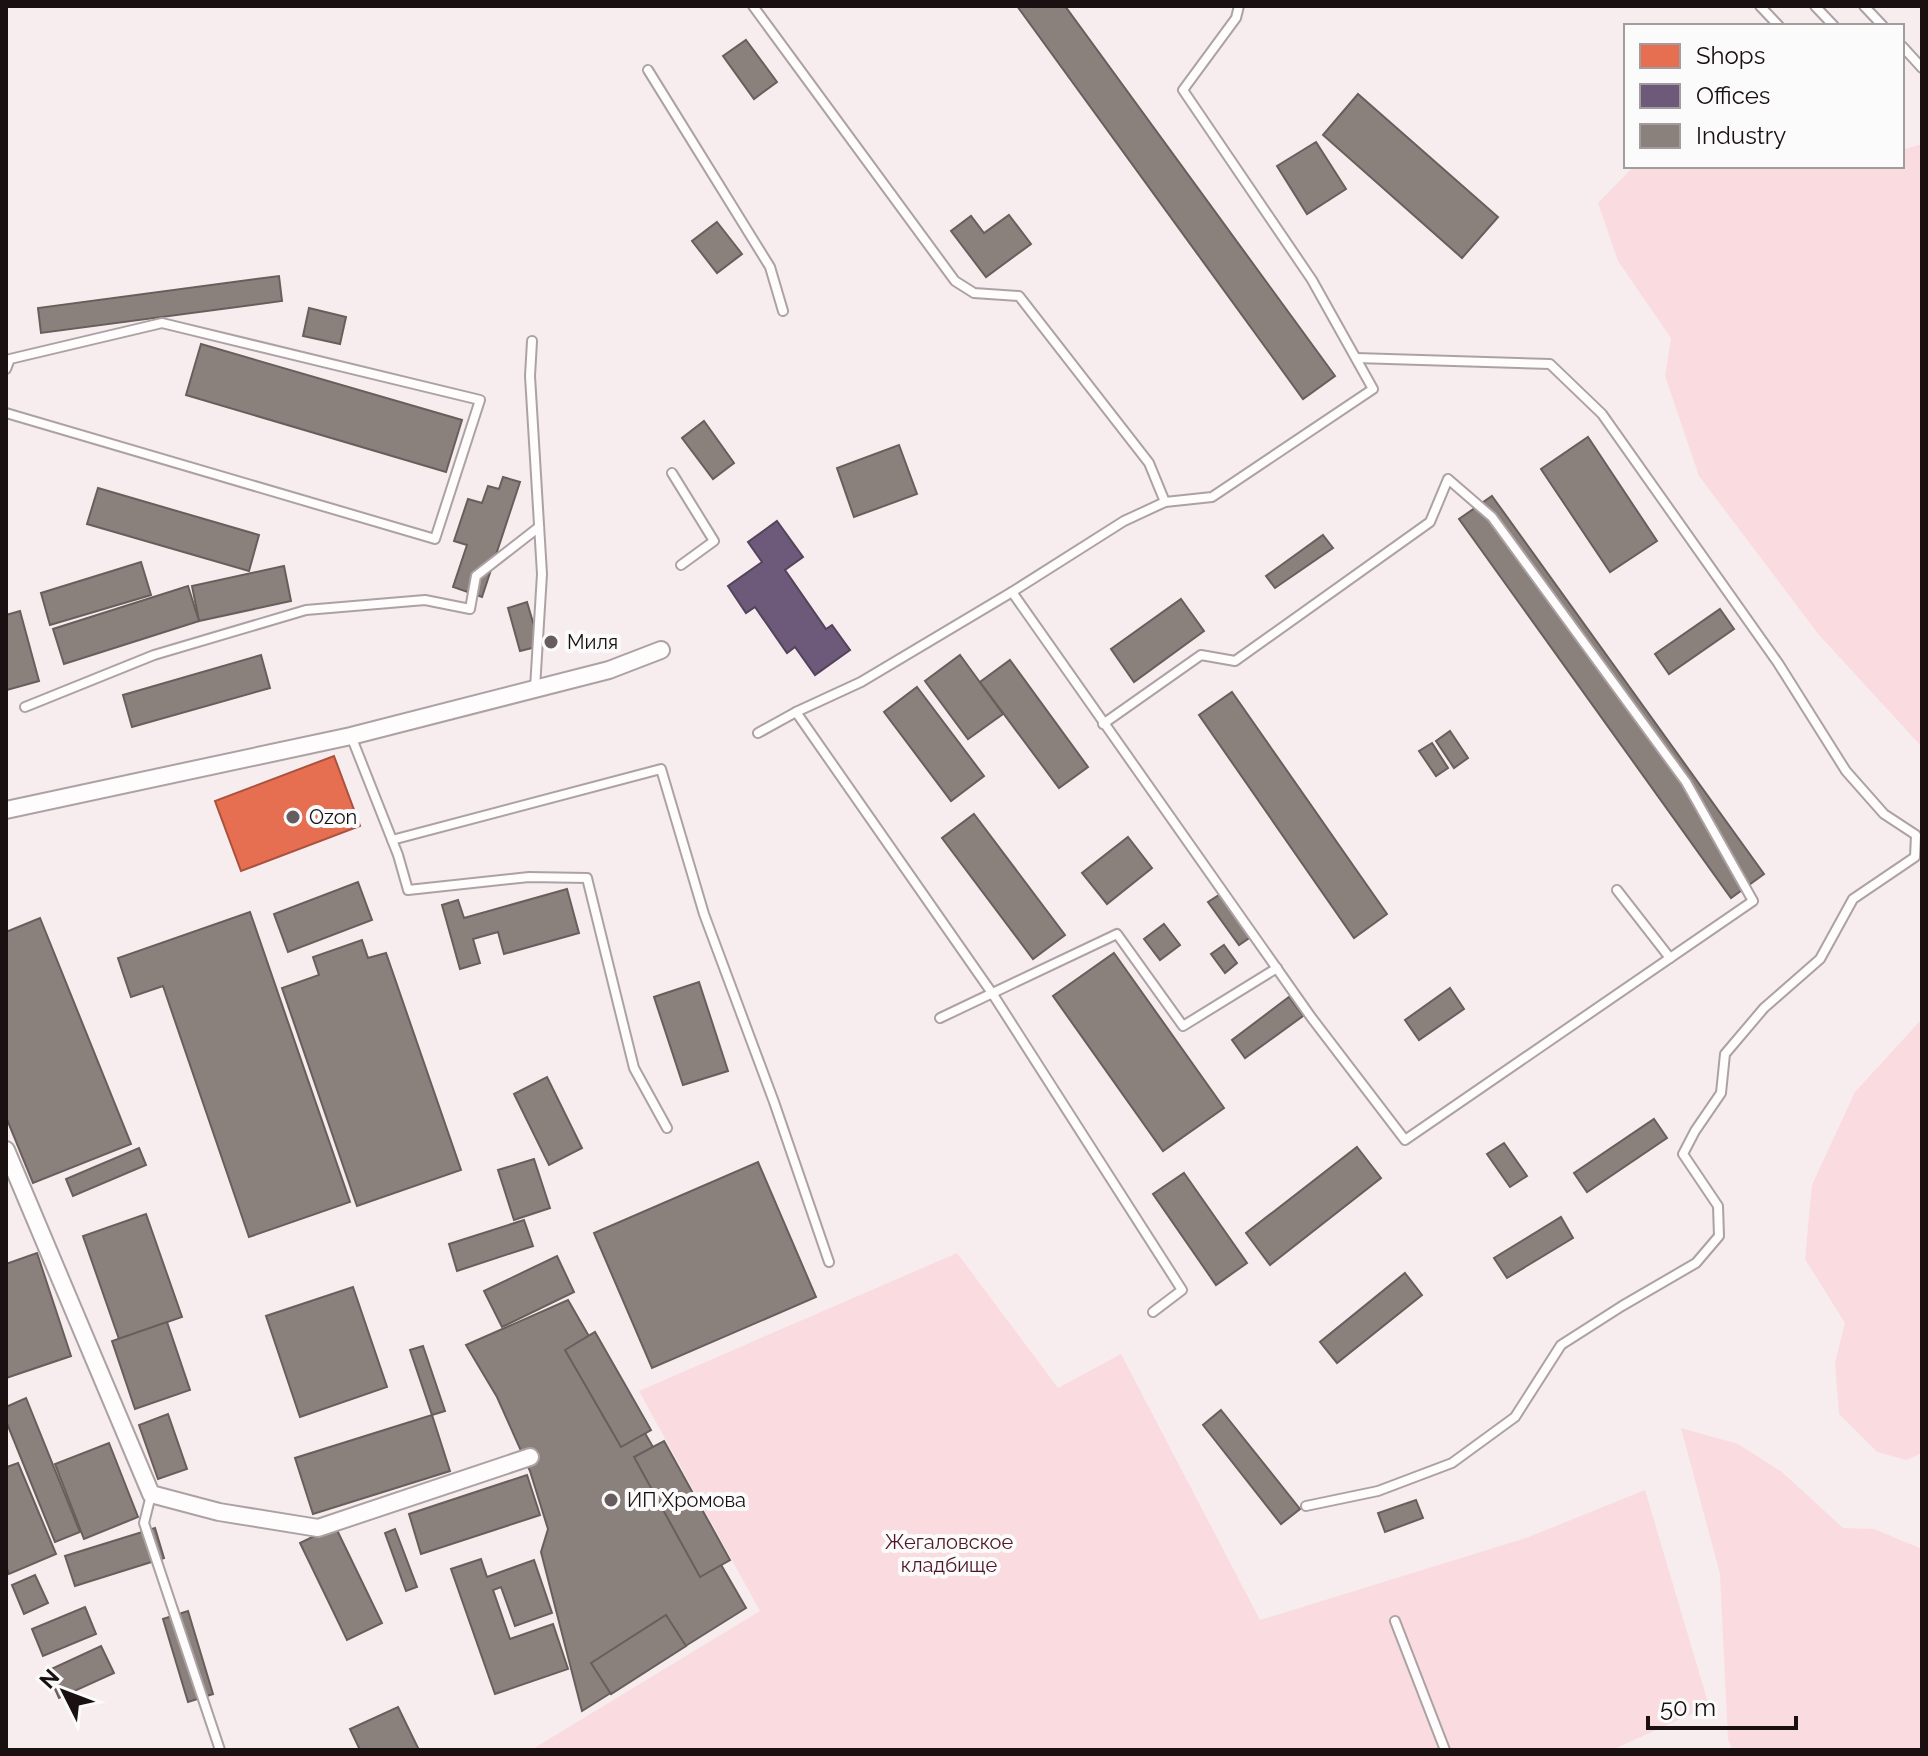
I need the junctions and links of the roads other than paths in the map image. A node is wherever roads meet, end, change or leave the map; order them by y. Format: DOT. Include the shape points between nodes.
graph roads {
  1 [pos="753,6"];
  2 [pos="1239,6"];
  3 [pos="1760,6"];
  4 [pos="1815,6"];
  5 [pos="1864,6"];
  6 [pos="1777,24"];
  7 [pos="1832,24"];
  8 [pos="1881,24"];
  9 [pos="1904,48"];
  10 [pos="1922,68"];
  11 [pos="648,70"];
  12 [pos="783,311"];
  13 [pos="532,341"];
  14 [pos="1356,358"];
  15 [pos="6,369"];
  16 [pos="6,413"];
  17 [pos="672,473"];
  18 [pos="1165,502"];
  19 [pos="539,527"];
  20 [pos="681,565"];
  21 [pos="1012,592"];
  22 [pos="661,650"];
  23 [pos="535,689"];
  24 [pos="25,707"];
  25 [pos="796,712"];
  26 [pos="1103,724"];
  27 [pos="758,733"];
  28 [pos="351,736"];
  29 [pos="6,810"];
  30 [pos="392,840"];
  31 [pos="1617,890"];
  32 [pos="1670,958"];
  33 [pos="1277,968"];
  34 [pos="992,993"];
  35 [pos="940,1018"];
  36 [pos="667,1128"];
  37 [pos="6,1150"];
  38 [pos="829,1262"];
  39 [pos="1153,1312"];
  40 [pos="530,1457"];
  41 [pos="151,1494"];
  42 [pos="1306,1506"];
  43 [pos="1395,1621"];
  44 [pos="220,1750"];
  45 [pos="1445,1750"];
  1 -- 18 [label="lane" via="955,281 974,293 1019,296 1149,463"];
  2 -- 14 [label="lane" via="1236,18 1183,90 1312,280"];
  3 -- 6 [label="lane"];
  4 -- 7 [label="lane"];
  5 -- 8 [label="lane"];
  9 -- 10 [label="lane"];
  11 -- 12 [label="lane" via="770,267"];
  13 -- 19 [label="lane"];
  14 -- 18 [label="lane" via="1373,389 1212,497"];
  14 -- 42 [label="lane" via="1550,364 1602,414 1778,663 1846,771 1884,814 1916,835 1915,857 1853,899 1820,959 1764,1008 1725,1054 1721,1093 1683,1154 1718,1206 1719,1236 1696,1263 1561,1345 1515,1417 1452,1463 1378,1491"];
  15 -- 16 [label="lane" via="10,359 162,323 480,400 435,539"];
  17 -- 20 [label="lane" via="714,541"];
  18 -- 21 [label="lane" via="1124,521"];
  19 -- 23 [label="lane" via="542,574"];
  19 -- 24 [label="lane" via="476,576 470,609 425,600 306,610 154,655"];
  21 -- 25 [label="lane" via="861,682"];
  21 -- 26 [label="lane"];
  22 -- 23 [label="street"];
  23 -- 28 [label="street"];
  25 -- 27 [label="lane"];
  25 -- 34 [label="lane"];
  26 -- 32 [label="lane" via="1201,655 1235,661 1248,652 1430,522 1448,479 1492,517 1686,782 1753,901"];
  26 -- 33 [label="lane"];
  28 -- 29 [label="street"];
  28 -- 30 [label="lane"];
  30 -- 36 [label="lane" via="408,890 529,877 587,878 634,1068"];
  30 -- 38 [label="lane" via="661,769 704,914"];
  31 -- 32 [label="lane"];
  32 -- 33 [label="lane" via="1405,1140"];
  33 -- 34 [label="lane" via="1183,1026 1117,934"];
  34 -- 35 [label="lane"];
  34 -- 39 [label="lane" via="1182,1290"];
  37 -- 41 [label="street"];
  40 -- 41 [label="street" via="318,1528 219,1512"];
  41 -- 44 [label="lane" via="144,1523"];
  43 -- 45 [label="lane"];
}
